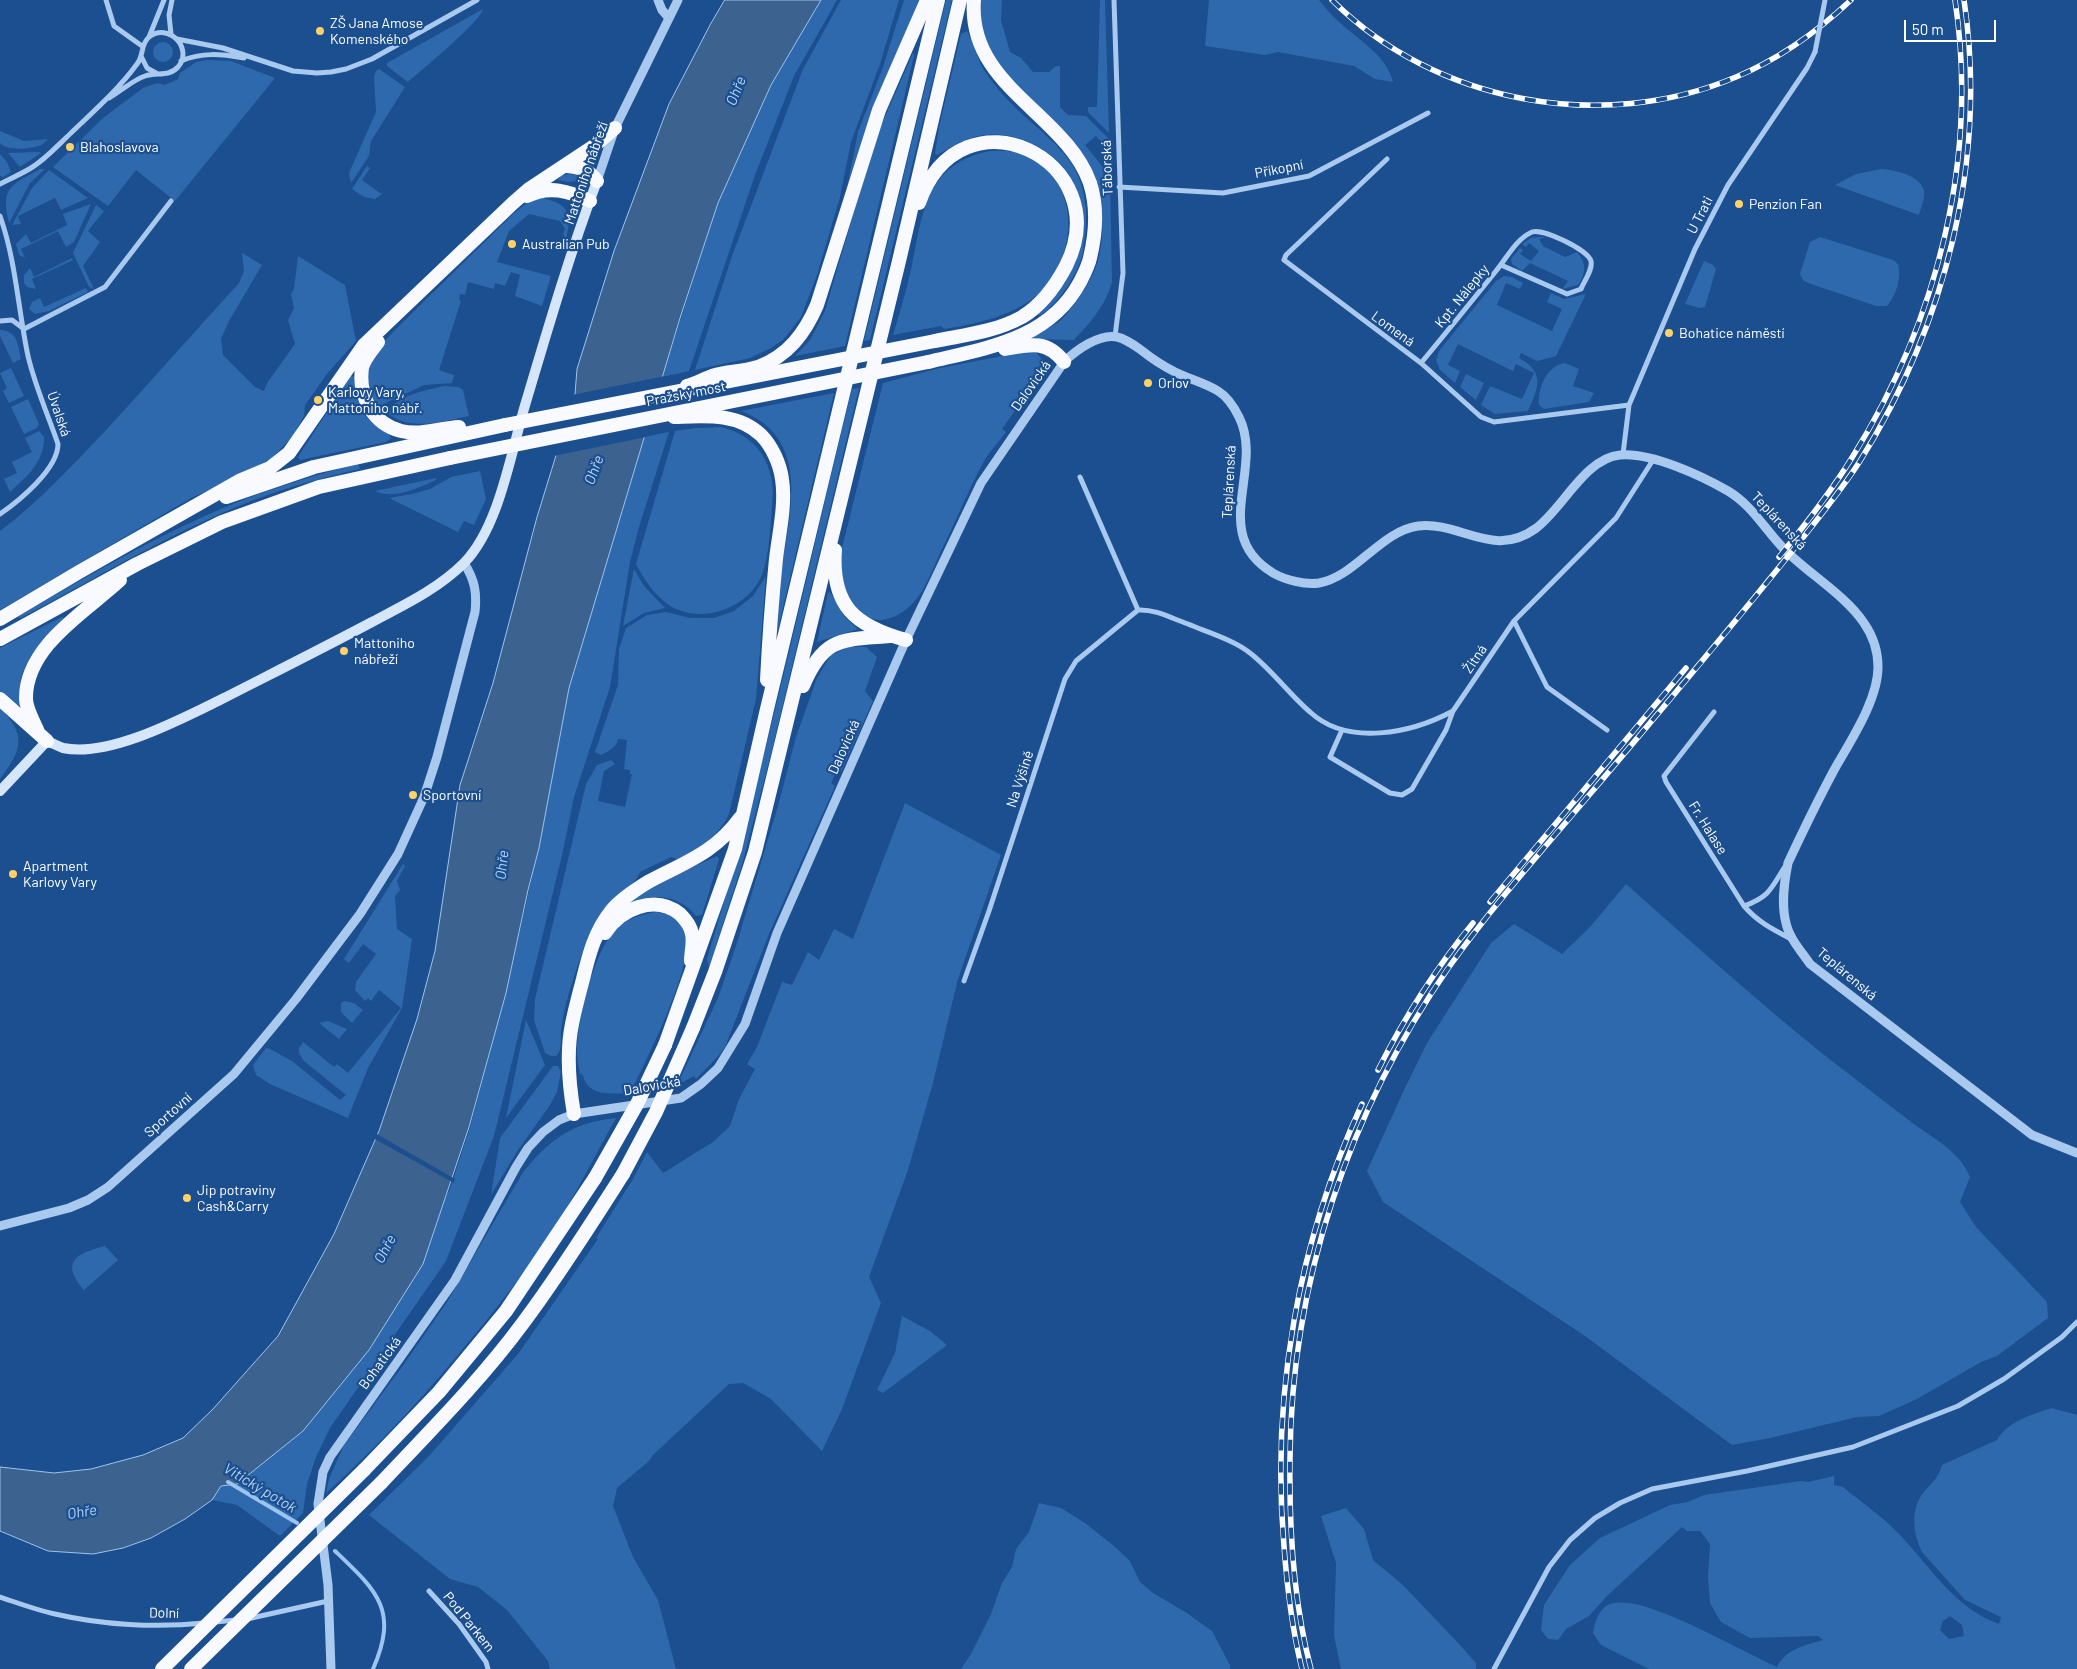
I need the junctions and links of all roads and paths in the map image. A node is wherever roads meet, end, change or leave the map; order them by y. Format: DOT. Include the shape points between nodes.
graph roads {
  1 [pos="106,0"];
  2 [pos="164,0"];
  3 [pos="172,0"];
  4 [pos="477,0"];
  5 [pos="658,0"];
  6 [pos="678,0"];
  7 [pos="927,0"];
  8 [pos="938,0"];
  9 [pos="960,0"];
  10 [pos="974,0"];
  11 [pos="1114,0"];
  12 [pos="1824,0"];
  13 [pos="669,18"];
  14 [pos="171,34"];
  15 [pos="149,37"];
  16 [pos="177,39"];
  17 [pos="142,46"];
  18 [pos="141,55"];
  19 [pos="181,61"];
  20 [pos="259,61"];
  21 [pos="160,74"];
  22 [pos="110,98"];
  23 [pos="1428,113"];
  24 [pos="616,128"];
  25 [pos="1387,159"];
  26 [pos="567,166"];
  27 [pos="597,181"];
  28 [pos="0,184"];
  29 [pos="1119,187"];
  30 [pos="171,201"];
  31 [pos="590,201"];
  32 [pos="513,203"];
  33 [pos="0,216"];
  34 [pos="899,260"];
  35 [pos="1501,265"];
  36 [pos="0,321"];
  37 [pos="390,322"];
  38 [pos="24,329"];
  39 [pos="1115,336"];
  40 [pos="928,362"];
  41 [pos="1064,362"];
  42 [pos="1422,363"];
  43 [pos="669,394"];
  44 [pos="1629,405"];
  45 [pos="655,417"];
  46 [pos="448,432"];
  47 [pos="1623,454"];
  48 [pos="1653,460"];
  49 [pos="1080,477"];
  50 [pos="839,509"];
  51 [pos="0,514"];
  52 [pos="164,524"];
  53 [pos="137,564"];
  54 [pos="464,564"];
  55 [pos="1138,610"];
  56 [pos="0,619"];
  57 [pos="1514,621"];
  58 [pos="890,636"];
  59 [pos="0,639"];
  60 [pos="906,640"];
  61 [pos="0,699"];
  62 [pos="767,709"];
  63 [pos="1453,710"];
  64 [pos="1714,712"];
  65 [pos="786,728"];
  66 [pos="1342,730"];
  67 [pos="1607,730"];
  68 [pos="42,736"];
  69 [pos="0,791"];
  70 [pos="743,813"];
  71 [pos="1788,863"];
  72 [pos="1744,906"];
  73 [pos="1794,941"];
  74 [pos="587,961"];
  75 [pos="690,977"];
  76 [pos="964,981"];
  77 [pos="574,1114"];
  78 [pos="2077,1153"];
  79 [pos="0,1226"];
  80 [pos="2077,1322"];
  81 [pos="428,1591"];
  82 [pos="0,1597"];
  83 [pos="328,1601"];
  84 [pos="162,1669"];
  85 [pos="191,1669"];
  86 [pos="331,1669"];
  87 [pos="488,1669"];
  88 [pos="1494,1669"];
  1 -- 17 [label="street" via="114,26"];
  2 -- 15 [label="street"];
  3 -- 14 [label="street" via="169,15"];
  4 -- 20 [label="street" via="372,59 346,69 306,73"];
  5 -- 13 [label="street"];
  6 -- 13 [label="street, Mattoniho nábřeží"];
  7 -- 43 [label="highway, bridge" via="879,110 808,325 795,343 758,367 714,375"];
  8 -- 62 [label="highway"];
  9 -- 34 [label="highway"];
  10 -- 40 [label="highway" via="974,22 979,39 994,68 1022,102 1063,140 1090,183 1096,208 1094,241 1088,266 1074,294 1058,313 1037,329 1001,344"];
  11 -- 29 [label="street, Táborská"];
  12 -- 44 [label="street, U Trati, bridge" via="1816,52 1728,185 1695,249"];
  13 -- 24 [label="street, Mattoniho nábřeží"];
  14 -- 15 [label="street"];
  14 -- 16 [label="street"];
  15 -- 17 [label="street"];
  16 -- 19 [label="street" via="182,47"];
  16 -- 20 [label="street" via="223,48"];
  17 -- 18 [label="street"];
  18 -- 21 [label="street" via="147,68"];
  18 -- 22 [label="street" via="138,64"];
  19 -- 20 [label="street" via="208,54"];
  19 -- 21 [label="street" via="173,71"];
  21 -- 22 [label="street" via="144,76"];
  22 -- 28 [label="street" via="32,168"];
  23 -- 29 [label="street, Příkopní" via="1309,176 1223,193"];
  24 -- 26 [label="highway"];
  24 -- 27 [label="street, Mattoniho nábřeží"];
  25 -- 42 [label="street, Lomená" via="1284,260"];
  26 -- 27 [label="highway" via="588,172"];
  26 -- 32 [label="highway"];
  27 -- 31 [label="main road, Mattoniho nábřeží"];
  29 -- 39 [label="street, Táborská" via="1122,273"];
  30 -- 38 [label="street" via="105,287"];
  31 -- 32 [label="highway" via="560,190 533,193"];
  31 -- 54 [label="main road, Mattoniho nábřeží" via="526,401 495,512 476,549"];
  32 -- 37 [label="highway"];
  33 -- 38 [label="street, Úvalská" via="8,237"];
  34 -- 43 [label="highway, Pražský most, bridge" via="929,182 951,158 967,148 988,142 1007,142 1027,148 1043,157 1068,188 1075,209 1076,232 1070,257 1058,282 1043,301 1022,317 985,331"];
  34 -- 50 [label="highway"];
  35 -- 35 [label="street, Kpt. Nálepky" via="1567,294 1581,289 1591,267 1589,257 1582,250 1534,231 1524,237"];
  35 -- 42 [label="street, Kpt. Nálepky"];
  36 -- 38 [label="street" via="12,320"];
  37 -- 46 [label="highway" via="362,366 362,389 368,405 378,419 402,431"];
  37 -- 52 [label="highway" via="364,345 289,453 270,468 239,481"];
  38 -- 51 [label="street, Úvalská" via="28,357 58,450 30,490"];
  39 -- 41 [label="street, Dalovická" via="1087,343"];
  39 -- 47 [label="street, Teplárenská" via="1171,370 1217,390 1233,407 1244,427 1245,436 1246,459 1239,522 1243,538 1260,564 1283,578 1318,583 1331,578 1399,533 1414,527 1431,526 1501,542 1519,538 1537,528 1596,466"];
  40 -- 41 [label="highway" via="1035,344 1048,346"];
  40 -- 45 [label="highway, Pražský most, bridge"];
  41 -- 60 [label="street, Dalovická" via="981,483"];
  42 -- 44 [label="street, Lomená" via="1481,417 1494,422"];
  43 -- 46 [label="highway, Pražský most, bridge" via="505,425"];
  44 -- 47 [label="street, U Trati"];
  45 -- 53 [label="highway, Pražský most, bridge" via="319,487 222,522"];
  45 -- 62 [label="highway, bridge" via="717,416 743,424 760,434 770,447 782,477 768,648"];
  46 -- 52 [label="highway" via="314,467 237,492"];
  47 -- 48 [label="street, Teplárenská"];
  48 -- 57 [label="street, Žitná" via="1616,518"];
  48 -- 71 [label="street, Teplárenská" via="1680,467 1730,492 1748,506 1781,546 1854,611 1872,637 1877,653 1877,685"];
  49 -- 55 [label="street"];
  50 -- 58 [label="highway" via="834,577 838,592 846,608 860,621"];
  50 -- 65 [label="highway"];
  52 -- 56 [label="highway"];
  53 -- 59 [label="highway"];
  53 -- 68 [label="highway" via="58,633 29,677 26,700"];
  54 -- 68 [label="main road, Mattoniho nábřeží" via="418,598 161,728 83,750 63,748"];
  54 -- 79 [label="street, Sportovní" via="477,594 475,612 437,757 424,797 398,854 360,914 234,1074 122,1175 88,1200 69,1208"];
  55 -- 66 [label="street" via="1149,609 1250,652 1311,713"];
  55 -- 76 [label="street, Na Výšině" via="1076,661 1065,679"];
  57 -- 63 [label="street, Žitná"];
  57 -- 67 [label="street" via="1547,687"];
  58 -- 60 [label="highway"];
  58 -- 65 [label="highway" via="833,644 810,670"];
  60 -- 77 [label="street, Dalovická" via="776,933 744,1024 722,1062 701,1084 681,1098"];
  61 -- 68 [label="highway"];
  62 -- 70 [label="highway"];
  63 -- 66 [label="street" via="1420,726 1392,731"];
  63 -- 66 [label="street, Žitná" via="1446,730 1412,789 1402,795 1390,793 1330,757"];
  64 -- 72 [label="street, Fr. Halase" via="1664,776"];
  65 -- 85 [label="highway, bridge" via="755,852 693,1028 656,1112 623,1174 577,1247 523,1324 457,1404"];
  68 -- 69 [label="main road"];
  70 -- 74 [label="highway" via="720,840 693,860 648,882 612,909 600,927"];
  70 -- 75 [label="highway" via="735,849"];
  71 -- 72 [label="street" via="1761,899"];
  71 -- 73 [label="street, Teplárenská" via="1783,890 1786,924"];
  72 -- 73 [label="street" via="1766,927"];
  73 -- 78 [label="street, Teplárenská" via="1810,964 2032,1135"];
  74 -- 75 [label="highway" via="621,915 649,905 662,905 675,910 689,925 692,934"];
  74 -- 77 [label="highway" via="572,1025 569,1065"];
  75 -- 84 [label="highway, bridge" via="637,1104 595,1178 506,1311 439,1392"];
  77 -- 83 [label="street, Bohatická" via="554,1124 528,1148 455,1280 330,1457 323,1472 318,1504"];
  80 -- 88 [label="street" via="2062,1337 2004,1379 1958,1406 1853,1447 1652,1489 1620,1503 1595,1518 1570,1540 1549,1567"];
  81 -- 87 [label="street, Pod Parkem" via="459,1624"];
  82 -- 83 [label="street, Dolní" via="54,1614 87,1620 169,1624 254,1618"];
  83 -- 86 [label="street, Bohatická"];
}
